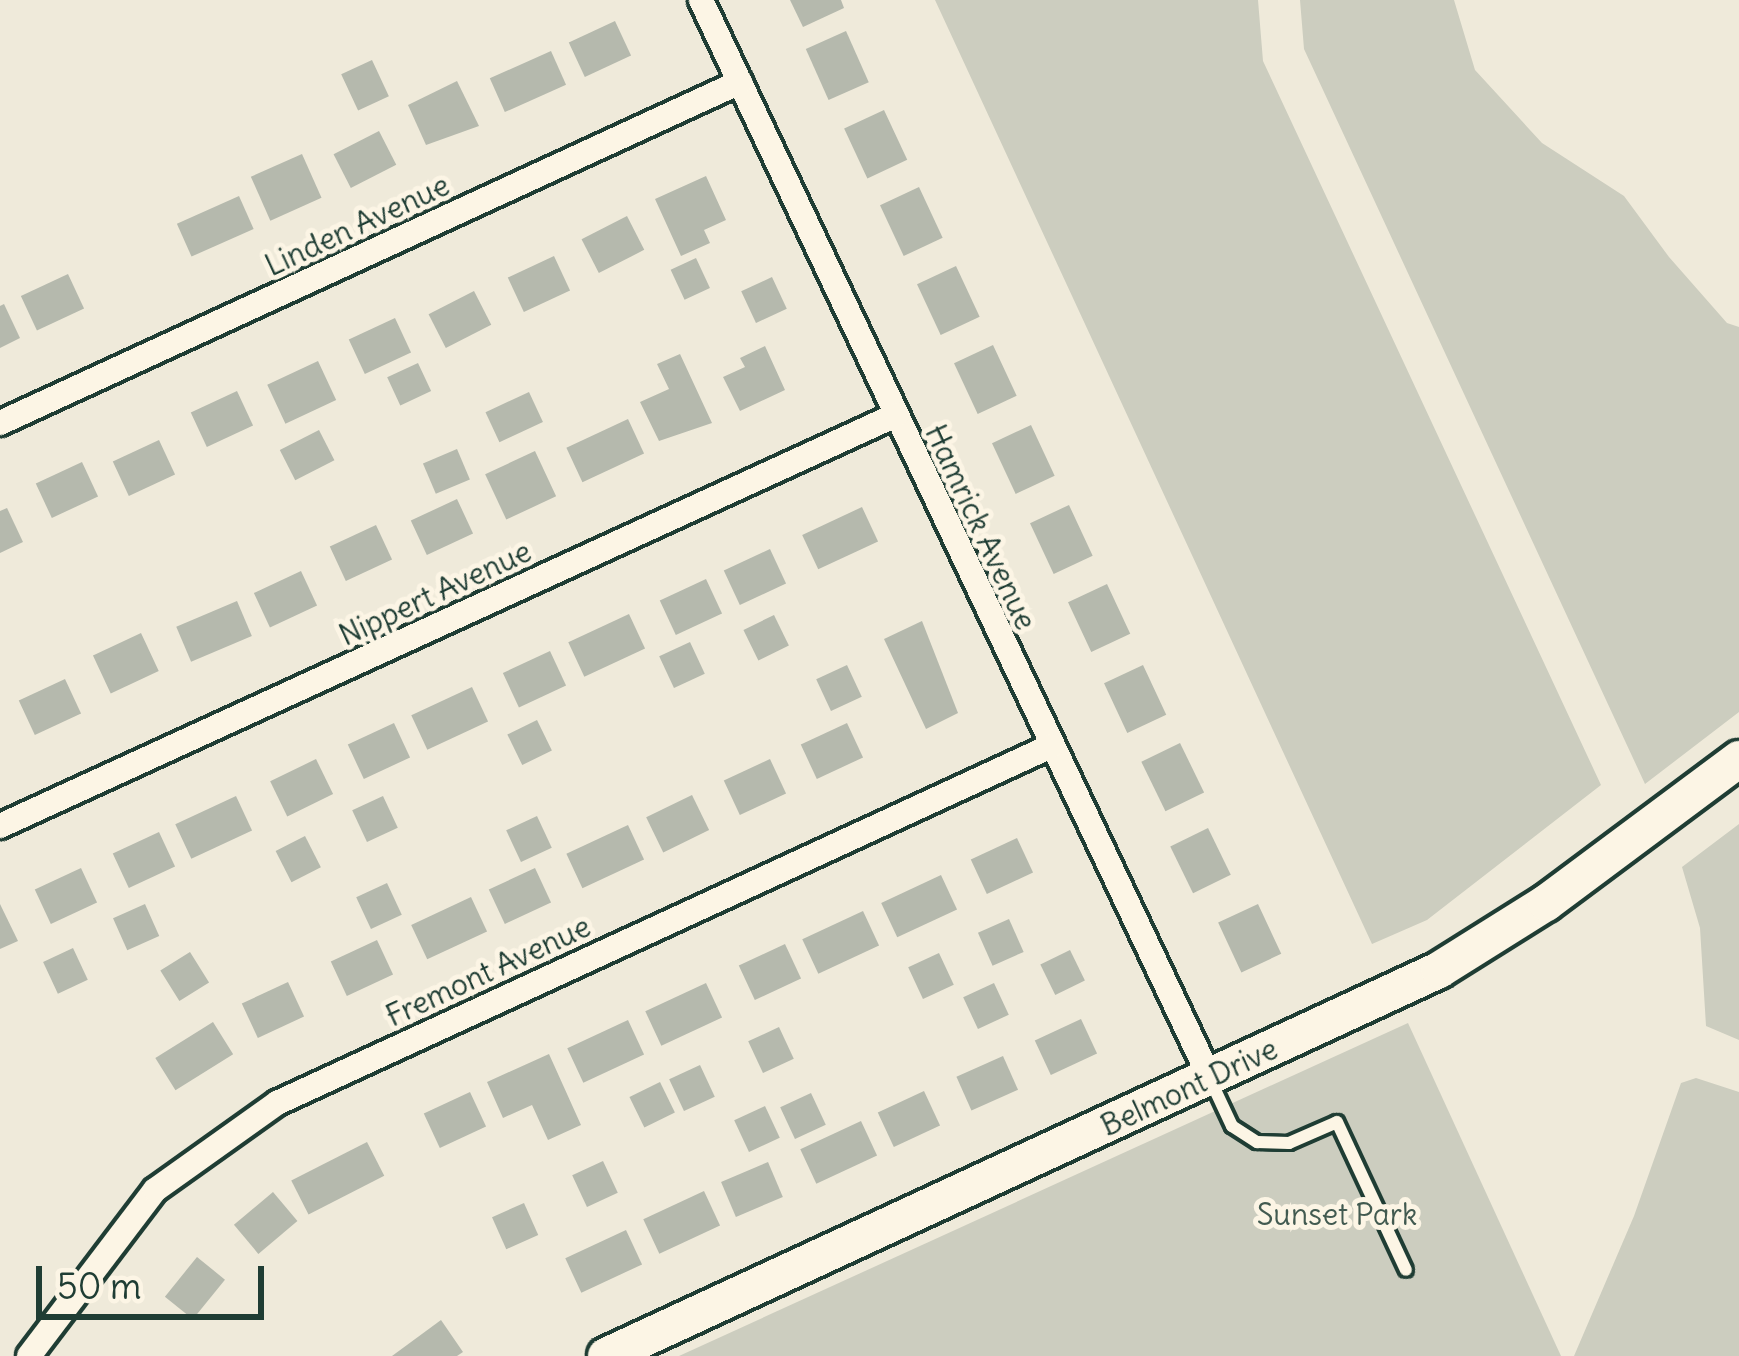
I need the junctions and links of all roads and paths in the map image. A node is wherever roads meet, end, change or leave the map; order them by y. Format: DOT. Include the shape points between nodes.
graph roads {
  1 [pos="701,0"];
  2 [pos="740,82"];
  3 [pos="896,416"];
  4 [pos="0,423"];
  5 [pos="1051,746"];
  6 [pos="1739,760"];
  7 [pos="0,826"];
  8 [pos="1210,1078"];
  9 [pos="1406,1270"];
  10 [pos="29,1356"];
  11 [pos="606,1356"];
  1 -- 2 [label="street, Hamrick Avenue"];
  2 -- 3 [label="street, Hamrick Avenue"];
  2 -- 4 [label="street, Linden Avenue"];
  3 -- 5 [label="street, Hamrick Avenue"];
  3 -- 7 [label="street, Nippert Avenue"];
  5 -- 8 [label="street, Hamrick Avenue"];
  5 -- 10 [label="street, Fremont Avenue" via="277,1103 155,1190"];
  6 -- 8 [label="street, Belmont Drive" via="1495,938"];
  8 -- 9 [label="lane" via="1232,1126 1257,1142 1289,1143 1337,1122"];
  8 -- 11 [label="street, Belmont Drive"];
}
